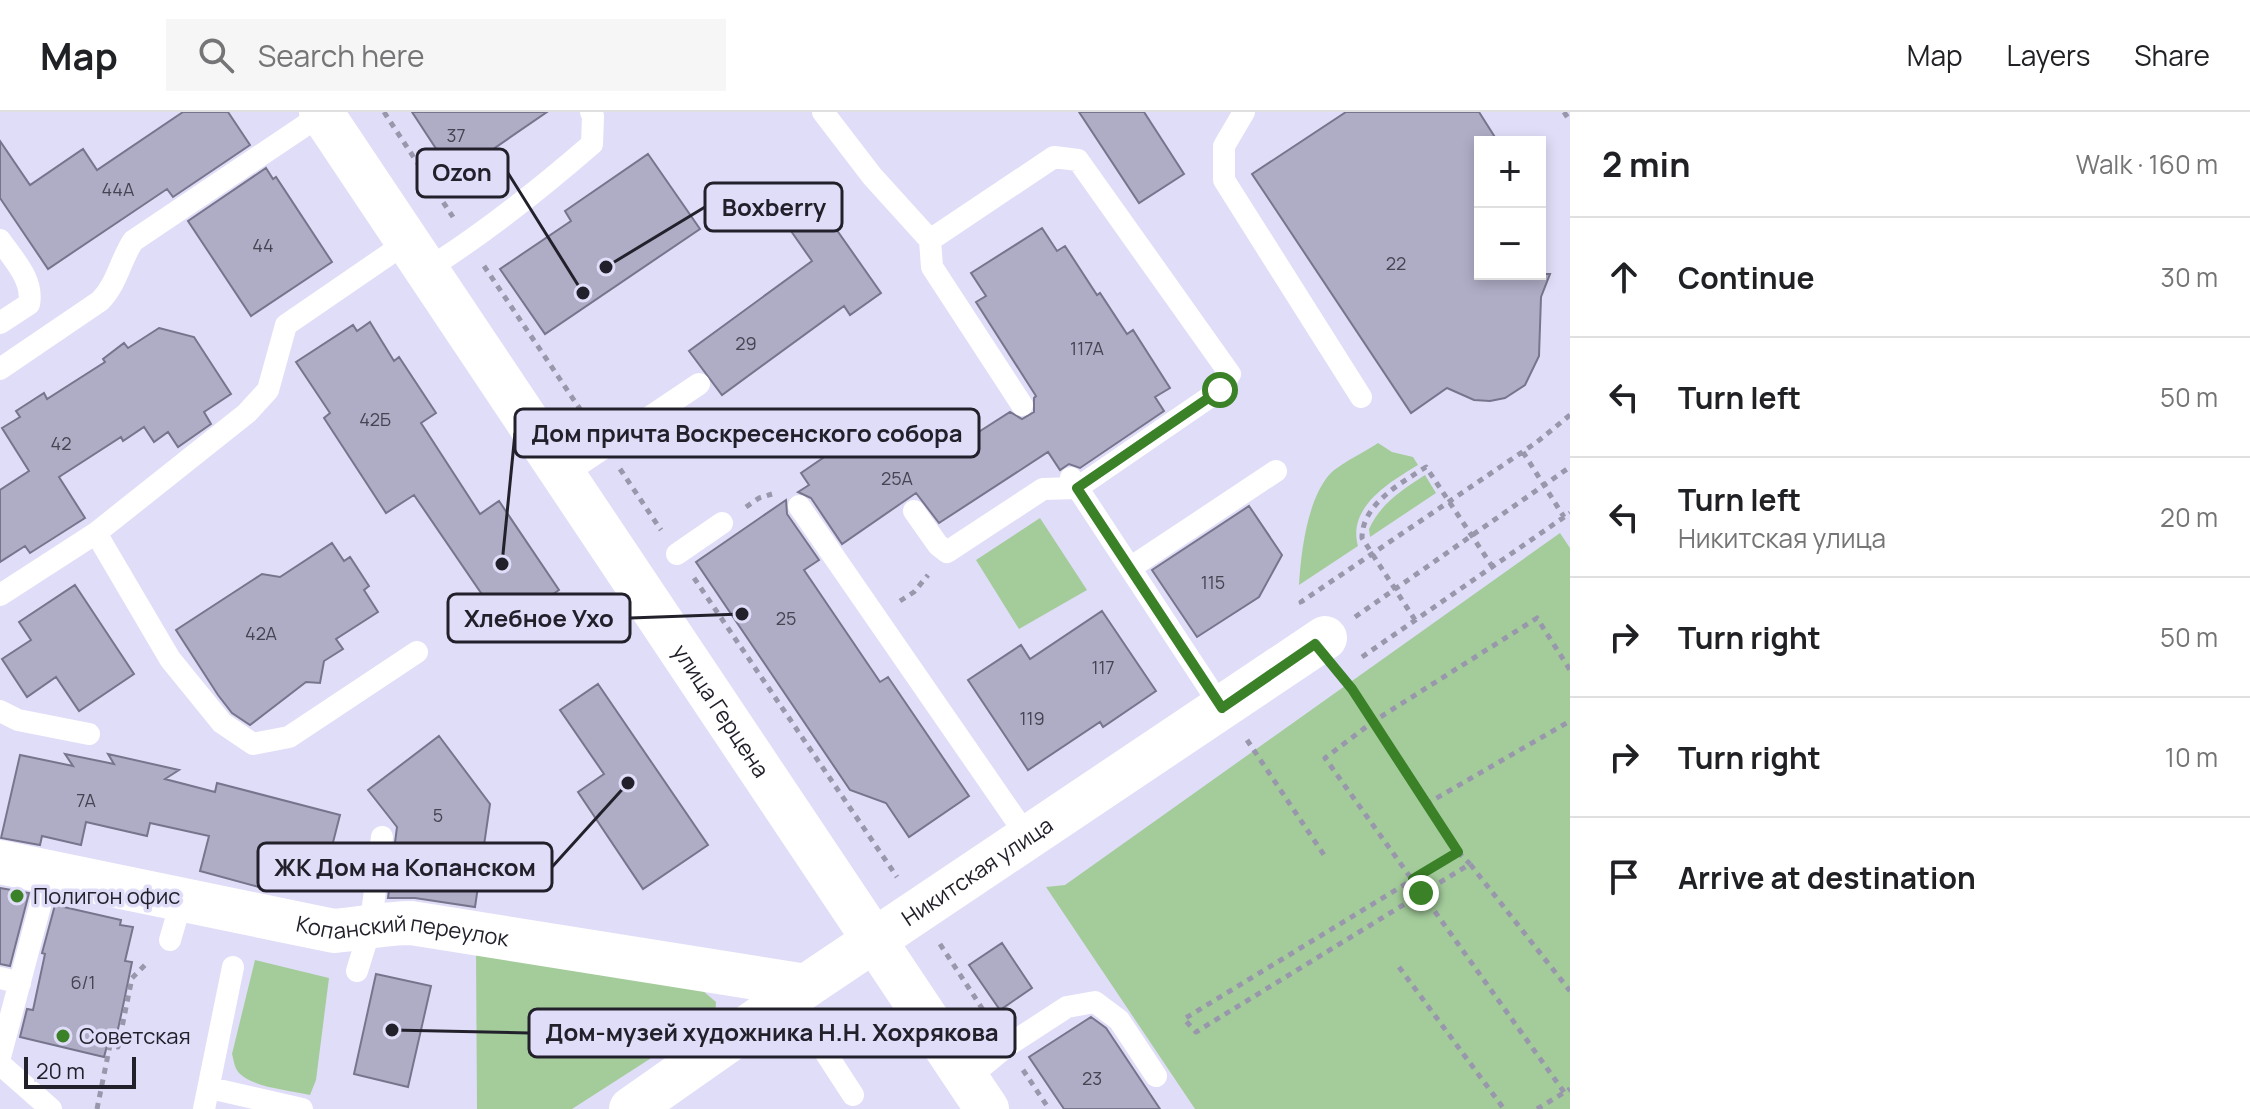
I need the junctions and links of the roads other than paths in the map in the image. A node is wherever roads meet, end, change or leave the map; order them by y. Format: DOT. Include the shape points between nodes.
graph roads {
  1 [pos="591,112"];
  2 [pos="823,112"];
  3 [pos="1244,112"];
  4 [pos="322,113"];
  5 [pos="0,240"];
  6 [pos="930,240"];
  7 [pos="416,256"];
  8 [pos="0,323"];
  9 [pos="0,369"];
  10 [pos="699,384"];
  11 [pos="1361,397"];
  12 [pos="1022,405"];
  13 [pos="1276,471"];
  14 [pos="562,476"];
  15 [pos="1073,482"];
  16 [pos="799,506"];
  17 [pos="914,511"];
  18 [pos="722,523"];
  19 [pos="96,533"];
  20 [pos="677,554"];
  21 [pos="1130,568"];
  22 [pos="0,595"];
  23 [pos="1332,648"];
  24 [pos="417,652"];
  25 [pos="0,711"];
  26 [pos="1234,724"];
  27 [pos="89,734"];
  28 [pos="382,837"];
  29 [pos="1029,839"];
  30 [pos="0,862"];
  31 [pos="49,872"];
  32 [pos="370,929"];
  33 [pos="876,940"];
  34 [pos="233,967"];
  35 [pos="357,971"];
  36 [pos="10,980"];
  37 [pos="798,992"];
  38 [pos="0,1057"];
  39 [pos="0,1064"];
  40 [pos="1156,1076"];
  41 [pos="977,1094"];
  42 [pos="853,1095"];
  43 [pos="207,1098"];
  44 [pos="51,1109"];
  45 [pos="302,1109"];
  46 [pos="631,1109"];
  1 -- 7 [label="lane" via="592,144 547,183 469,243"];
  2 -- 6 [label="lane"];
  3 -- 11 [label="lane" via="1224,146 1224,180"];
  4 -- 7 [label="street, улица Герцена"];
  4 -- 9 [label="lane" via="133,241 112,289 100,301"];
  5 -- 8 [label="lane" via="31,292 29,304"];
  6 -- 12 [label="lane" via="932,267"];
  6 -- 15 [label="lane" via="1054,157 1078,160 1230,374 1220,390"];
  7 -- 14 [label="street, улица Герцена"];
  7 -- 19 [label="lane" via="286,325 268,390 247,413"];
  10 -- 14 [label="lane"];
  13 -- 21 [label="lane"];
  14 -- 33 [label="street, улица Герцена"];
  15 -- 17 [label="lane" via="1043,489 947,552"];
  15 -- 21 [label="lane"];
  16 -- 29 [label="lane"];
  18 -- 20 [label="lane"];
  19 -- 22 [label="lane"];
  19 -- 24 [label="lane" via="170,659 222,723 253,744 289,737"];
  21 -- 26 [label="lane"];
  23 -- 26 [label="street, Никитская улица"];
  25 -- 27 [label="lane" via="18,720"];
  26 -- 29 [label="street, Никитская улица"];
  28 -- 32 [label="lane"];
  29 -- 33 [label="street, Никитская улица"];
  30 -- 31 [label="street, Копанский переулок"];
  31 -- 32 [label="street, Копанский переулок" via="169,929"];
  31 -- 36 [label="lane"];
  32 -- 35 [label="lane"];
  32 -- 37 [label="street, Копанский переулок" via="411,923"];
  33 -- 37 [label="street, Никитская улица"];
  33 -- 41 [label="street, улица Герцена"];
  34 -- 43 [label="lane"];
  36 -- 38 [label="lane"];
  37 -- 42 [label="lane"];
  37 -- 46 [label="street, Никитская улица"];
  39 -- 44 [label="lane"];
  40 -- 41 [label="lane" via="1119,1020 1095,1002 1067,1007 1007,1046"];
  43 -- 45 [label="lane"];
}
